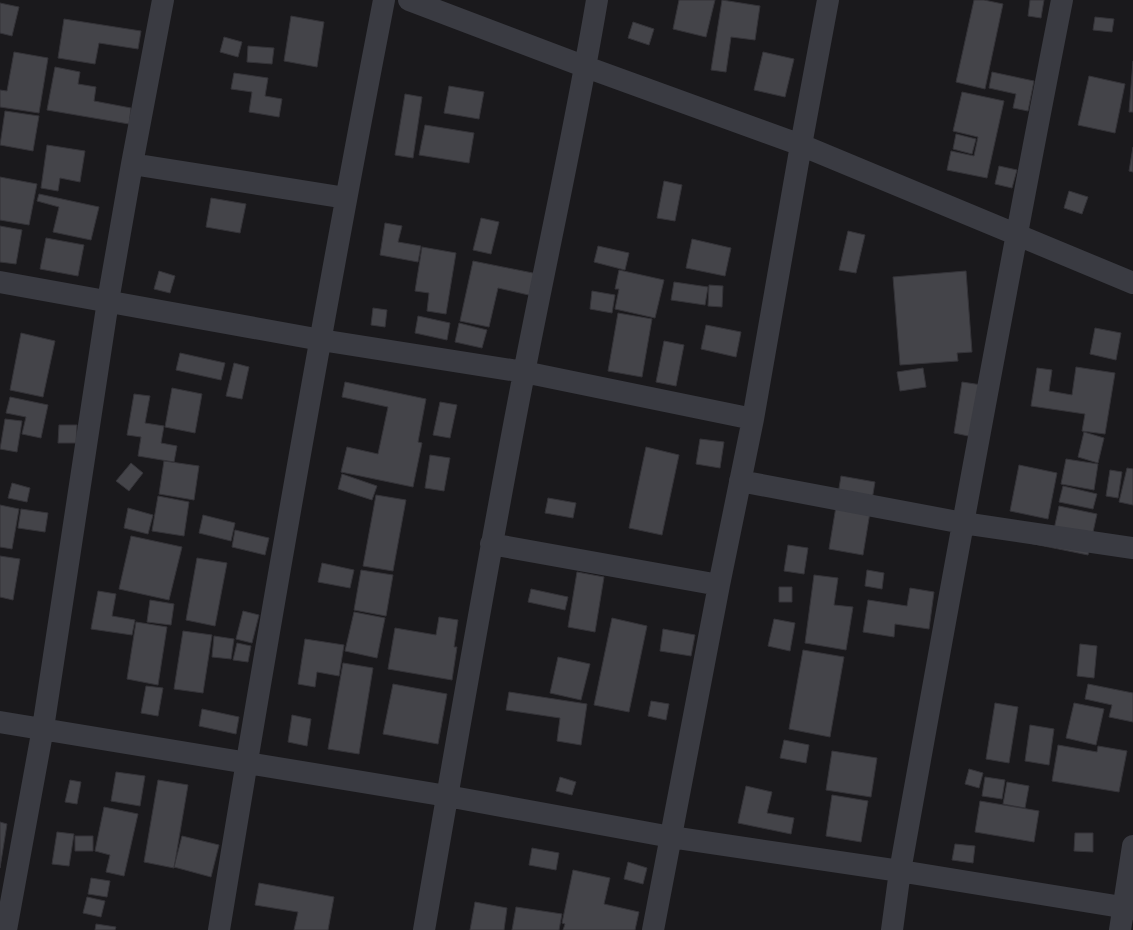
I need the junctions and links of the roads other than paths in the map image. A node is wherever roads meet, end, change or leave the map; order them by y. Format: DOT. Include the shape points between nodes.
graph roads {
  1 [pos="163,0"];
  2 [pos="384,0"];
  3 [pos="409,0"];
  4 [pos="597,0"];
  5 [pos="828,0"];
  6 [pos="1062,0"];
  7 [pos="586,67"];
  8 [pos="801,145"];
  9 [pos="132,164"];
  10 [pos="346,198"];
  11 [pos="1016,234"];
  12 [pos="0,282"];
  13 [pos="1133,283"];
  14 [pos="108,301"];
  15 [pos="321,340"];
  16 [pos="524,372"];
  17 [pos="754,419"];
  18 [pos="740,481"];
  19 [pos="963,522"];
  20 [pos="491,544"];
  21 [pos="1133,548"];
  22 [pos="719,585"];
  23 [pos="0,722"];
  24 [pos="44,728"];
  25 [pos="246,764"];
  26 [pos="447,796"];
  27 [pos="671,837"];
  28 [pos="1133,846"];
  29 [pos="900,872"];
  30 [pos="1128,908"];
  31 [pos="6,930"];
  32 [pos="219,930"];
  33 [pos="424,930"];
  34 [pos="653,930"];
  35 [pos="892,930"];
  36 [pos="1120,930"];
  1 -- 9 [label="street"];
  2 -- 10 [label="street"];
  3 -- 7 [label="street"];
  4 -- 7 [label="street"];
  5 -- 8 [label="street"];
  6 -- 11 [label="street"];
  7 -- 8 [label="street"];
  7 -- 16 [label="street"];
  8 -- 11 [label="street"];
  8 -- 17 [label="street"];
  9 -- 10 [label="street"];
  9 -- 14 [label="street"];
  10 -- 15 [label="street"];
  11 -- 13 [label="street"];
  11 -- 19 [label="street"];
  12 -- 14 [label="street"];
  14 -- 15 [label="street"];
  14 -- 24 [label="street"];
  15 -- 16 [label="street"];
  15 -- 25 [label="street"];
  16 -- 17 [label="street"];
  16 -- 20 [label="street"];
  17 -- 18 [label="street"];
  18 -- 19 [label="street"];
  18 -- 22 [label="street"];
  19 -- 21 [label="street"];
  19 -- 29 [label="street"];
  20 -- 22 [label="street"];
  20 -- 26 [label="street"];
  22 -- 27 [label="street"];
  23 -- 24 [label="street"];
  24 -- 25 [label="street"];
  24 -- 31 [label="street"];
  25 -- 26 [label="street"];
  25 -- 32 [label="street"];
  26 -- 27 [label="street"];
  26 -- 33 [label="street"];
  27 -- 29 [label="street"];
  27 -- 34 [label="street"];
  28 -- 30 [label="street"];
  29 -- 30 [label="street"];
  29 -- 35 [label="street"];
  30 -- 36 [label="street"];
}
